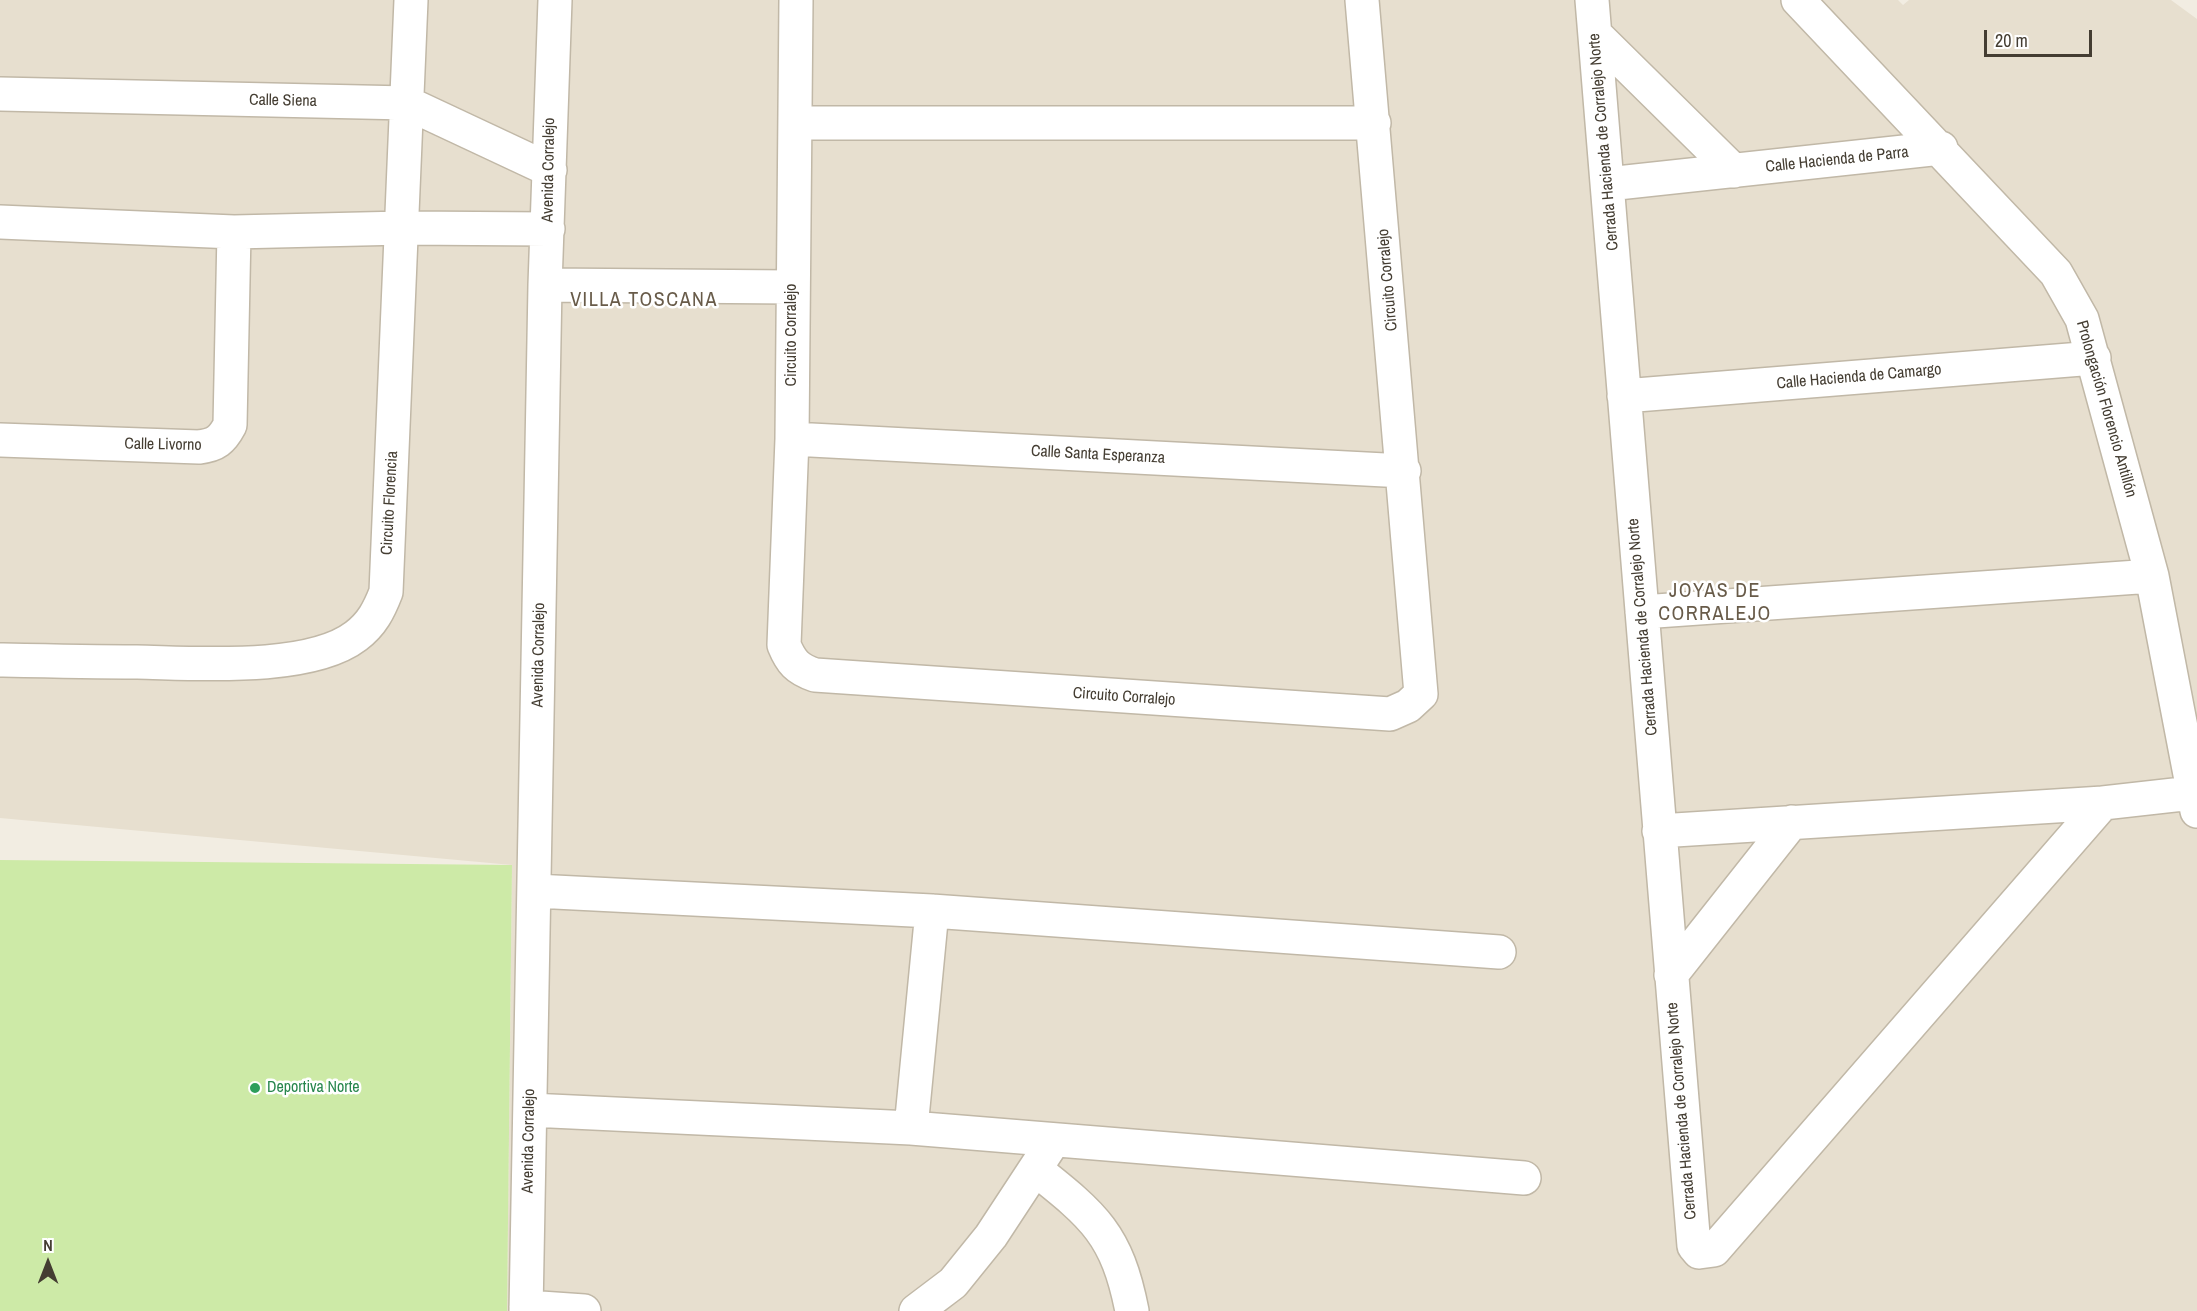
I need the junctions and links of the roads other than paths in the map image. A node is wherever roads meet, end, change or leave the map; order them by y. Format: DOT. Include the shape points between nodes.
graph roads {
  1 [pos="411,0"];
  2 [pos="555,0"];
  3 [pos="796,0"];
  4 [pos="1362,0"];
  5 [pos="1592,0"];
  6 [pos="1798,0"];
  7 [pos="1596,34"];
  8 [pos="0,94"];
  9 [pos="407,104"];
  10 [pos="796,123"];
  11 [pos="1374,123"];
  12 [pos="1941,148"];
  13 [pos="550,170"];
  14 [pos="1734,171"];
  15 [pos="1608,184"];
  16 [pos="0,222"];
  17 [pos="403,228"];
  18 [pos="548,229"];
  19 [pos="234,232"];
  20 [pos="545,285"];
  21 [pos="792,287"];
  22 [pos="2094,358"];
  23 [pos="1624,396"];
  24 [pos="792,439"];
  25 [pos="0,440"];
  26 [pos="1404,471"];
  27 [pos="2152,576"];
  28 [pos="1642,612"];
  29 [pos="0,660"];
  30 [pos="2194,802"];
  31 [pos="2103,803"];
  32 [pos="1792,822"];
  33 [pos="1659,831"];
  34 [pos="535,891"];
  35 [pos="932,911"];
  36 [pos="1499,952"];
  37 [pos="1671,975"];
  38 [pos="530,1110"];
  39 [pos="911,1128"];
  40 [pos="1054,1140"];
  41 [pos="1035,1169"];
  42 [pos="1524,1178"];
  43 [pos="526,1309"];
  44 [pos="584,1311"];
  45 [pos="916,1311"];
  46 [pos="1132,1311"];
  1 -- 9 [label="street, Circuito Florencia"];
  2 -- 13 [label="street, Avenida Corralejo"];
  3 -- 10 [label="street, Circuito Corralejo"];
  4 -- 11 [label="street, Circuito Corralejo"];
  5 -- 7 [label="street, Cerrada Hacienda de Corralejo Norte"];
  6 -- 12 [label="street, Prolongación Florencio Antillón"];
  7 -- 14 [label="street"];
  7 -- 15 [label="street, Cerrada Hacienda de Corralejo Norte"];
  8 -- 9 [label="street, Calle Siena"];
  9 -- 13 [label="street, Calle Siena"];
  9 -- 17 [label="street, Circuito Florencia"];
  10 -- 11 [label="street"];
  10 -- 21 [label="street, Circuito Corralejo"];
  11 -- 26 [label="street, Circuito Corralejo"];
  12 -- 14 [label="street, Calle Hacienda de Parra"];
  12 -- 22 [label="street, Prolongación Florencio Antillón" via="2056,273 2082,319"];
  13 -- 18 [label="street, Avenida Corralejo"];
  14 -- 15 [label="street, Calle Hacienda de Parra"];
  15 -- 23 [label="street, Cerrada Hacienda de Corralejo Norte"];
  16 -- 19 [label="street"];
  17 -- 18 [label="street"];
  17 -- 19 [label="street"];
  17 -- 29 [label="street, Circuito Florencia" via="386,592 376,617 355,637 327,651 278,660 233,664"];
  18 -- 20 [label="street, Avenida Corralejo"];
  19 -- 25 [label="street, Calle Livorno" via="230,425 223,439 199,447"];
  20 -- 21 [label="street"];
  20 -- 34 [label="street, Avenida Corralejo"];
  21 -- 24 [label="street, Circuito Corralejo"];
  22 -- 23 [label="street, Calle Hacienda de Camargo"];
  22 -- 27 [label="street, Prolongación Florencio Antillón"];
  23 -- 28 [label="street, Cerrada Hacienda de Corralejo Norte"];
  24 -- 26 [label="street, Calle Santa Esperanza"];
  24 -- 26 [label="street, Circuito Corralejo" via="784,645 790,660 800,670 815,675 1368,714 1390,714 1408,706 1421,694"];
  27 -- 28 [label="street"];
  27 -- 30 [label="street, Prolongación Florencio Antillón"];
  28 -- 33 [label="street, Cerrada Hacienda de Corralejo Norte"];
  30 -- 31 [label="street"];
  31 -- 32 [label="street"];
  31 -- 37 [label="street, Cerrada Hacienda de Corralejo Norte" via="1714,1250 1699,1252 1694,1246"];
  32 -- 33 [label="street"];
  32 -- 37 [label="street"];
  33 -- 37 [label="street, Cerrada Hacienda de Corralejo Norte"];
  34 -- 35 [label="street"];
  34 -- 38 [label="street, Avenida Corralejo"];
  35 -- 36 [label="street"];
  35 -- 39 [label="street"];
  38 -- 39 [label="street"];
  38 -- 43 [label="street, Avenida Corralejo"];
  39 -- 40 [label="street"];
  40 -- 41 [label="street"];
  40 -- 42 [label="street"];
  41 -- 45 [label="street" via="991,1236 953,1283"];
  41 -- 46 [label="street" via="1101,1226 1125,1274"];
  43 -- 44 [label="street"];
}
